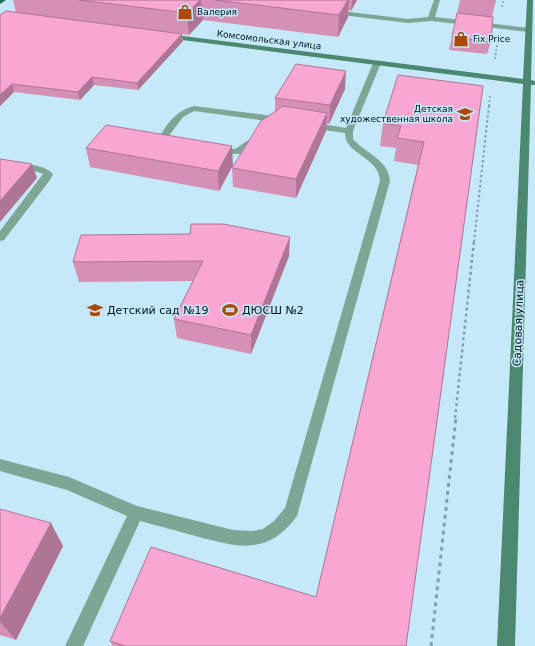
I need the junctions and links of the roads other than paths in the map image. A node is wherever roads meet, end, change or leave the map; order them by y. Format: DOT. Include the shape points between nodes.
graph roads {
  1 [pos="3,0"];
  2 [pos="437,0"];
  3 [pos="530,0"];
  4 [pos="0,2"];
  5 [pos="324,11"];
  6 [pos="431,19"];
  7 [pos="531,23"];
  8 [pos="157,34"];
  9 [pos="376,63"];
  10 [pos="531,83"];
  11 [pos="304,124"];
  12 [pos="349,131"];
  13 [pos="181,144"];
  14 [pos="211,150"];
  15 [pos="0,164"];
  16 [pos="0,238"];
  17 [pos="0,465"];
  18 [pos="136,513"];
  19 [pos="74,646"];
  20 [pos="506,646"];
  1 -- 4 [label="main road"];
  2 -- 6 [label="lane"];
  3 -- 7 [label="street, Садовая улица"];
  5 -- 6 [label="lane" via="408,21"];
  6 -- 7 [label="lane"];
  7 -- 10 [label="street, Садовая улица"];
  8 -- 9 [label="street, Комсомольская улица"];
  9 -- 10 [label="street, Комсомольская улица"];
  9 -- 12 [label="lane"];
  10 -- 20 [label="street, Садовая улица"];
  11 -- 12 [label="lane"];
  12 -- 18 [label="lane" via="349,139 353,144 383,168 386,174 385,181 292,511 282,525 268,536 249,540"];
  13 -- 14 [label="lane" via="167,141 164,137 188,108 285,121 237,152"];
  15 -- 16 [label="lane" via="39,169 48,174"];
  17 -- 18 [label="lane" via="70,484"];
  18 -- 19 [label="lane"];
}
